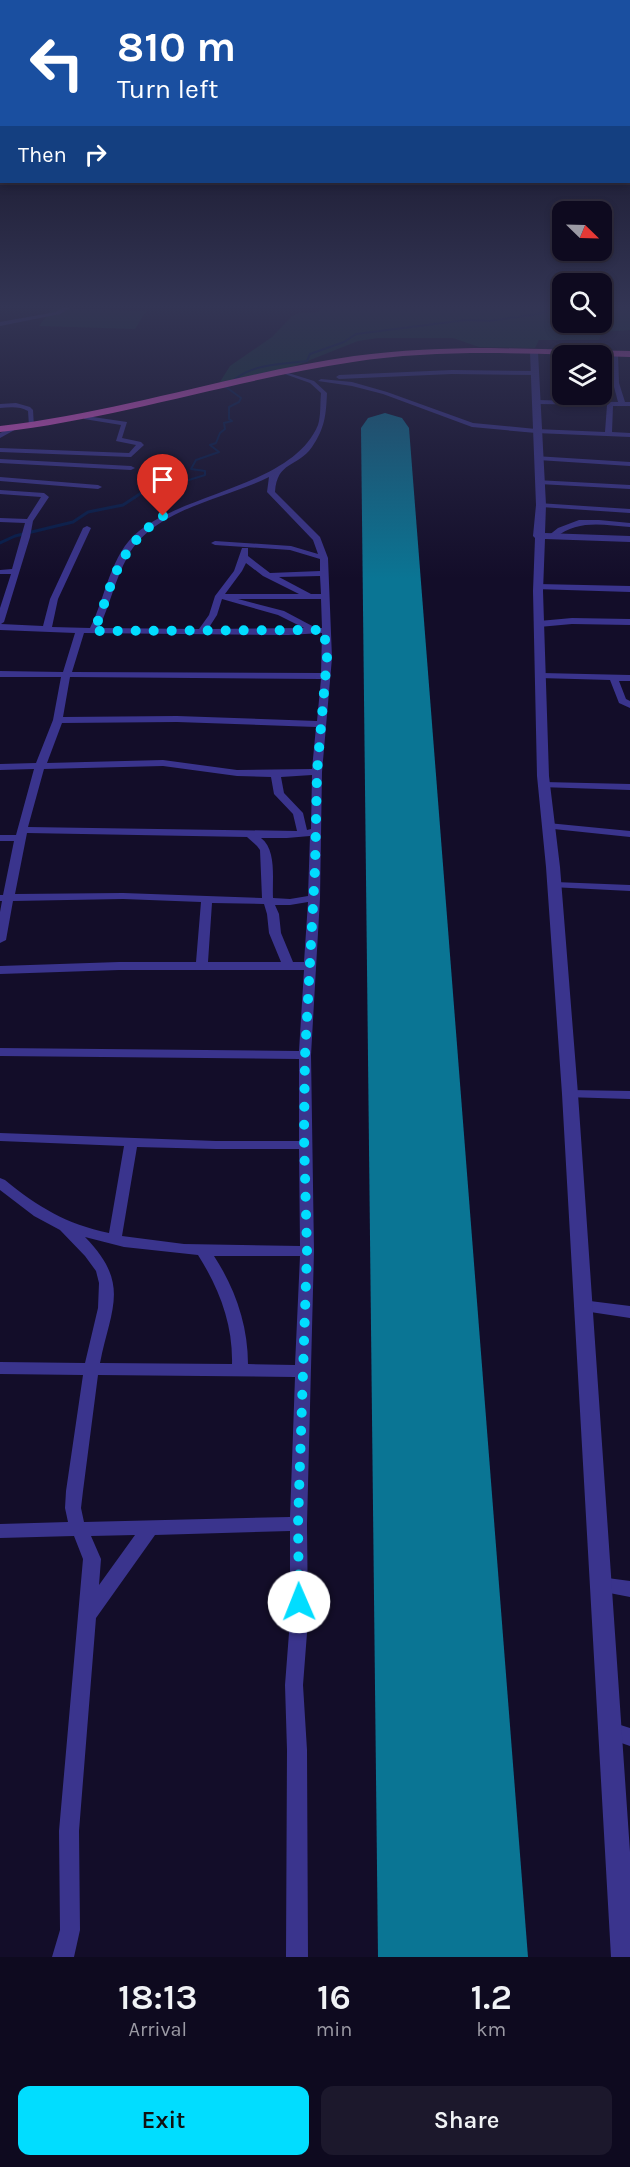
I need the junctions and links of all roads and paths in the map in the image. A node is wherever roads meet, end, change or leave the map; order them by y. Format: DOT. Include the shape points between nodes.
graph roads {
  1 [pos="182,396"];
  2 [pos="324,396"];
  3 [pos="394,396"];
  4 [pos="537,396"];
  5 [pos="537,402"];
  6 [pos="552,402"];
  7 [pos="610,405"];
  8 [pos="0,406"];
  9 [pos="86,418"];
  10 [pos="32,426"];
  11 [pos="18,427"];
  12 [pos="0,429"];
  13 [pos="536,430"];
  14 [pos="608,434"];
  15 [pos="630,435"];
  16 [pos="0,436"];
  17 [pos="0,450"];
  18 [pos="538,458"];
  19 [pos="0,461"];
  20 [pos="630,464"];
  21 [pos="131,468"];
  22 [pos="278,471"];
  23 [pos="0,479"];
  24 [pos="539,482"];
  25 [pos="98,487"];
  26 [pos="630,487"];
  27 [pos="0,492"];
  28 [pos="541,505"];
  29 [pos="630,511"];
  30 [pos="0,520"];
  31 [pos="28,524"];
  32 [pos="630,525"];
  33 [pos="87,528"];
  34 [pos="545,536"];
  35 [pos="630,539"];
  36 [pos="215,543"];
  37 [pos="324,558"];
  38 [pos="16,571"];
  39 [pos="0,572"];
  40 [pos="324,573"];
  41 [pos="266,574"];
  42 [pos="538,587"];
  43 [pos="630,589"];
  44 [pos="219,596"];
  45 [pos="320,597"];
  46 [pos="630,621"];
  47 [pos="0,622"];
  48 [pos="539,624"];
  49 [pos="0,627"];
  50 [pos="47,630"];
  51 [pos="203,630"];
  52 [pos="320,630"];
  53 [pos="80,631"];
  54 [pos="93,631"];
  55 [pos="0,674"];
  56 [pos="66,675"];
  57 [pos="326,676"];
  58 [pos="542,676"];
  59 [pos="614,678"];
  60 [pos="630,678"];
  61 [pos="630,705"];
  62 [pos="58,720"];
  63 [pos="320,724"];
  64 [pos="0,767"];
  65 [pos="40,767"];
  66 [pos="317,772"];
  67 [pos="275,774"];
  68 [pos="544,785"];
  69 [pos="630,787"];
  70 [pos="548,826"];
  71 [pos="309,833"];
  72 [pos="21,834"];
  73 [pos="249,834"];
  74 [pos="630,834"];
  75 [pos="0,838"];
  76 [pos="555,885"];
  77 [pos="630,888"];
  78 [pos="5,897"];
  79 [pos="207,898"];
  80 [pos="314,898"];
  81 [pos="268,901"];
  82 [pos="0,940"];
  83 [pos="202,966"];
  84 [pos="289,966"];
  85 [pos="308,966"];
  86 [pos="0,970"];
  87 [pos="0,1052"];
  88 [pos="305,1055"];
  89 [pos="570,1094"];
  90 [pos="630,1095"];
  91 [pos="0,1137"];
  92 [pos="131,1143"];
  93 [pos="305,1144"];
  94 [pos="0,1183"];
  95 [pos="64,1225"];
  96 [pos="115,1238"];
  97 [pos="203,1251"];
  98 [pos="307,1251"];
  99 [pos="582,1306"];
  100 [pos="630,1312"];
  101 [pos="0,1368"];
  102 [pos="92,1368"];
  103 [pos="240,1369"];
  104 [pos="303,1371"];
  105 [pos="298,1524"];
  106 [pos="150,1528"];
  107 [pos="77,1530"];
  108 [pos="0,1532"];
  109 [pos="600,1585"];
  110 [pos="630,1589"];
  111 [pos="88,1614"];
  112 [pos="611,1731"];
  113 [pos="630,1737"];
  114 [pos="63,1957"];
  115 [pos="297,1957"];
  116 [pos="624,1957"];
  1 -- 9 [label="highway"];
  2 -- 22 [label="street" via="323,424 311,443"];
  3 -- 13 [label="street" via="465,423"];
  4 -- 5 [label="street"];
  5 -- 6 [label="street"];
  5 -- 13 [label="street"];
  7 -- 14 [label="street"];
  8 -- 10 [label="street" via="28,408"];
  9 -- 10 [label="highway"];
  9 -- 17 [label="street" via="125,423 118,440 140,445 127,455"];
  10 -- 11 [label="highway"];
  11 -- 12 [label="highway"];
  11 -- 16 [label="street"];
  13 -- 14 [label="street"];
  13 -- 18 [label="street"];
  14 -- 15 [label="street"];
  18 -- 20 [label="street"];
  18 -- 24 [label="street"];
  19 -- 21 [label="street"];
  22 -- 37 [label="street" via="272,478 271,492 317,539"];
  22 -- 54 [label="street" via="174,510 139,535 113,578"];
  23 -- 25 [label="street"];
  24 -- 26 [label="street"];
  24 -- 28 [label="street"];
  27 -- 31 [label="street" via="44,495"];
  28 -- 29 [label="street"];
  28 -- 34 [label="street"];
  30 -- 31 [label="street"];
  31 -- 38 [label="street"];
  32 -- 34 [label="street" via="572,523"];
  33 -- 50 [label="street" via="54,599"];
  34 -- 35 [label="street"];
  34 -- 42 [label="street"];
  36 -- 37 [label="street" via="291,548"];
  37 -- 40 [label="street"];
  38 -- 39 [label="street"];
  38 -- 47 [label="street"];
  40 -- 41 [label="street"];
  40 -- 45 [label="street"];
  41 -- 44 [label="street" via="245,554 239,573 227,582"];
  41 -- 45 [label="street"];
  42 -- 43 [label="street"];
  42 -- 48 [label="street"];
  44 -- 45 [label="street"];
  44 -- 51 [label="street"];
  44 -- 52 [label="street" via="282,612"];
  45 -- 52 [label="street"];
  46 -- 48 [label="street"];
  48 -- 58 [label="street"];
  49 -- 50 [label="street"];
  50 -- 53 [label="street"];
  51 -- 52 [label="street"];
  51 -- 54 [label="street"];
  52 -- 57 [label="street" via="327,658"];
  53 -- 54 [label="street"];
  53 -- 56 [label="street"];
  55 -- 56 [label="street"];
  56 -- 57 [label="street"];
  56 -- 62 [label="street"];
  57 -- 63 [label="street"];
  58 -- 59 [label="street"];
  58 -- 68 [label="street"];
  59 -- 60 [label="street"];
  59 -- 61 [label="street" via="622,701"];
  62 -- 63 [label="street"];
  62 -- 65 [label="street"];
  63 -- 66 [label="street"];
  64 -- 65 [label="street"];
  65 -- 67 [label="street" via="163,763"];
  65 -- 72 [label="street"];
  66 -- 67 [label="street"];
  66 -- 71 [label="street"];
  67 -- 71 [label="street" via="279,794 295,809"];
  68 -- 69 [label="street"];
  68 -- 70 [label="street"];
  70 -- 74 [label="street"];
  70 -- 76 [label="street"];
  71 -- 73 [label="street"];
  71 -- 80 [label="street"];
  72 -- 73 [label="street"];
  72 -- 75 [label="street"];
  72 -- 78 [label="street"];
  73 -- 81 [label="street" via="265,850"];
  76 -- 77 [label="street"];
  76 -- 89 [label="street"];
  78 -- 79 [label="street"];
  78 -- 82 [label="street"];
  79 -- 81 [label="street"];
  79 -- 83 [label="street"];
  80 -- 81 [label="street"];
  80 -- 85 [label="street"];
  81 -- 84 [label="street" via="275,933"];
  83 -- 84 [label="street"];
  83 -- 86 [label="street"];
  84 -- 85 [label="street"];
  85 -- 88 [label="street"];
  87 -- 88 [label="street"];
  88 -- 93 [label="street"];
  89 -- 90 [label="street"];
  89 -- 99 [label="street"];
  91 -- 92 [label="street"];
  92 -- 93 [label="street"];
  92 -- 96 [label="street"];
  93 -- 98 [label="street"];
  94 -- 95 [label="street" via="21,1201"];
  95 -- 96 [label="street"];
  95 -- 102 [label="street" via="95,1258 107,1285"];
  96 -- 97 [label="street"];
  97 -- 98 [label="street"];
  97 -- 103 [label="street" via="224,1285 239,1336"];
  98 -- 104 [label="street"];
  99 -- 100 [label="street"];
  99 -- 109 [label="street"];
  101 -- 102 [label="street"];
  102 -- 103 [label="street"];
  102 -- 107 [label="street" via="74,1497"];
  103 -- 104 [label="street"];
  104 -- 105 [label="street"];
  105 -- 106 [label="street"];
  105 -- 115 [label="street" via="299,1620 294,1685"];
  106 -- 107 [label="street"];
  106 -- 111 [label="street"];
  107 -- 108 [label="street"];
  107 -- 111 [label="street" via="92,1559"];
  109 -- 110 [label="street"];
  109 -- 112 [label="street"];
  111 -- 114 [label="street" via="69,1831 70,1930"];
  112 -- 113 [label="street"];
  112 -- 116 [label="street"];
}
